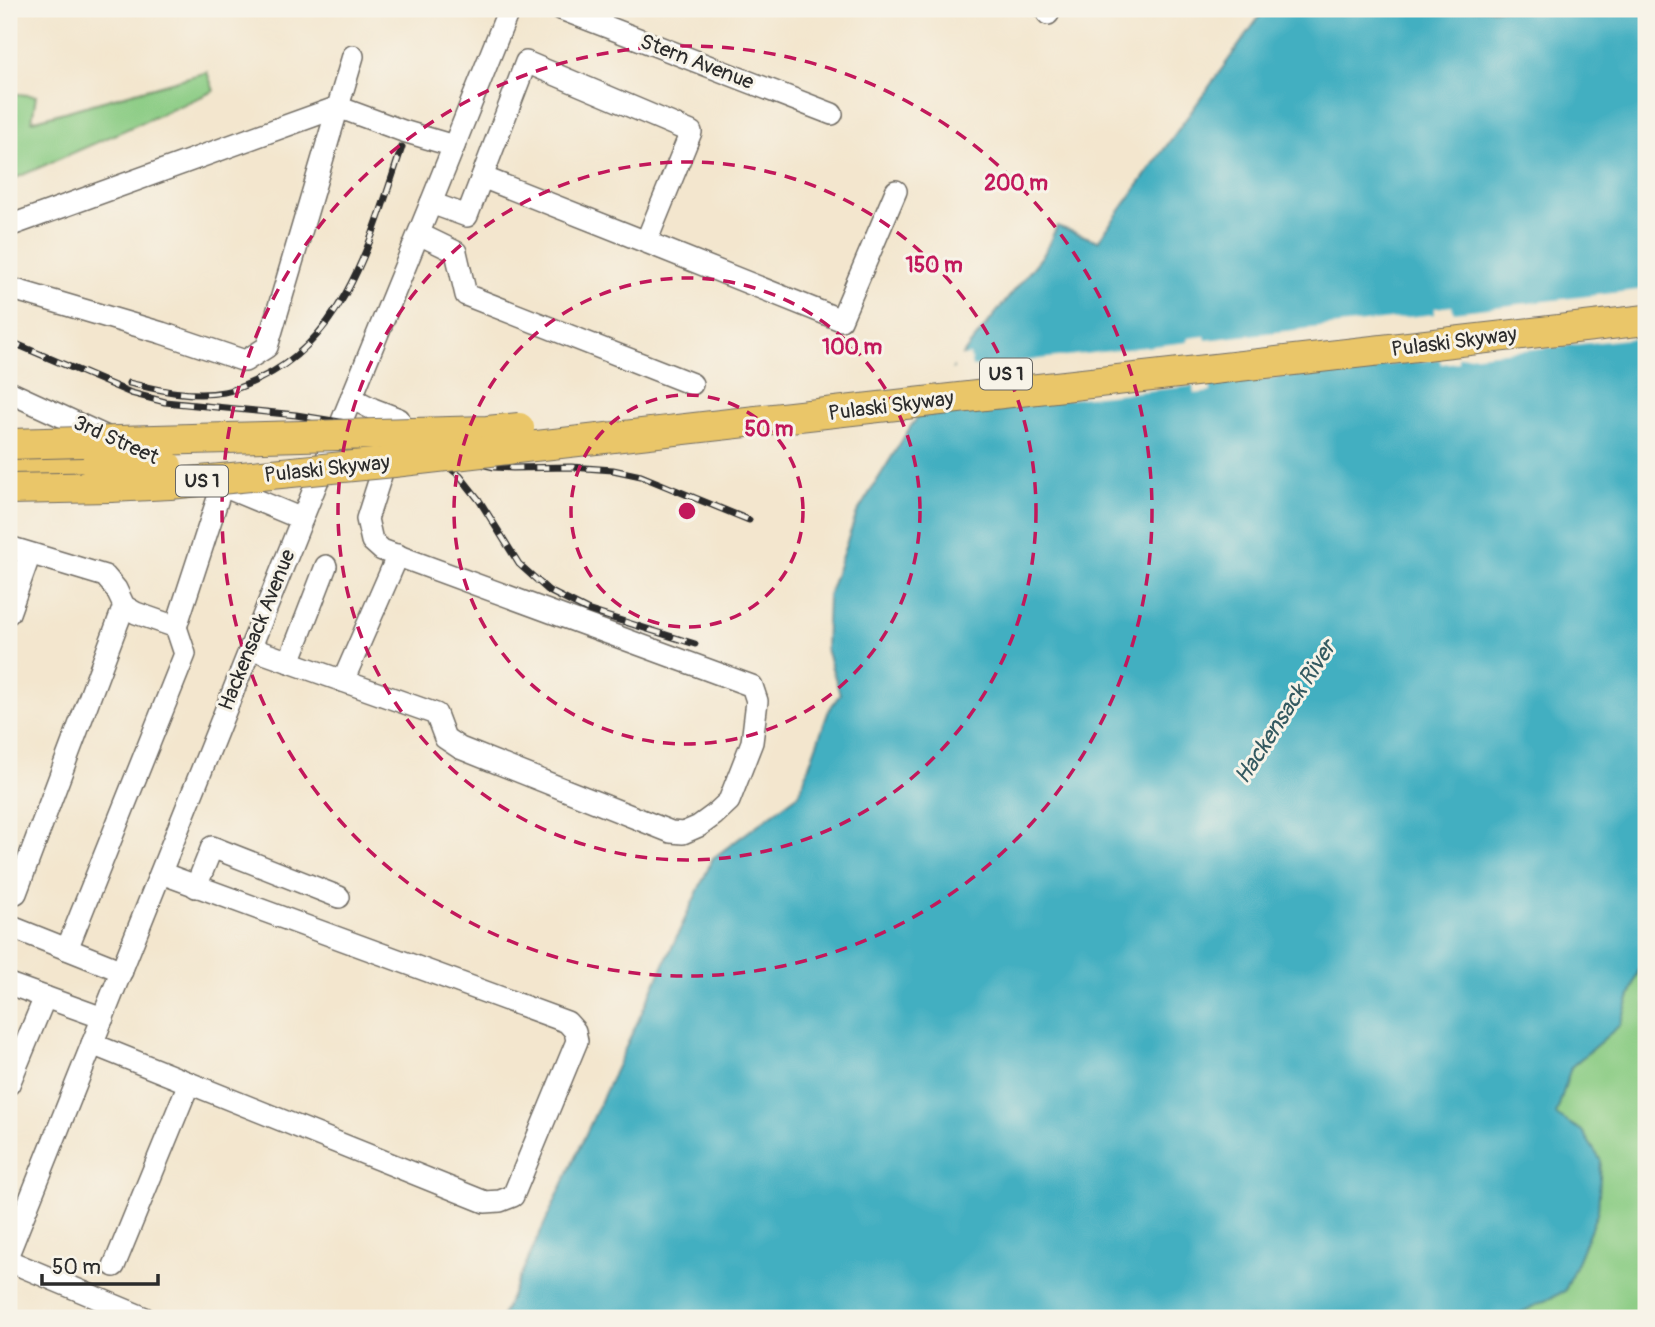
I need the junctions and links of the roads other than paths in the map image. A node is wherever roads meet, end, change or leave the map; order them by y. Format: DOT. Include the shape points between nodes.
graph roads {
  1 [pos="509,9"];
  2 [pos="561,9"];
  3 [pos="353,56"];
  4 [pos="338,107"];
  5 [pos="832,114"];
  6 [pos="454,146"];
  7 [pos="482,177"];
  8 [pos="896,191"];
  9 [pos="431,203"];
  10 [pos="9,226"];
  11 [pos="419,234"];
  12 [pos="646,242"];
  13 [pos="9,288"];
  14 [pos="1646,300"];
  15 [pos="1646,320"];
  16 [pos="692,384"];
  17 [pos="9,392"];
  18 [pos="351,398"];
  19 [pos="364,435"];
  20 [pos="9,444"];
  21 [pos="394,462"];
  22 [pos="96,465"];
  23 [pos="9,467"];
  24 [pos="222,486"];
  25 [pos="9,489"];
  26 [pos="302,519"];
  27 [pos="9,547"];
  28 [pos="30,554"];
  29 [pos="398,555"];
  30 [pos="326,566"];
  31 [pos="124,606"];
  32 [pos="9,613"];
  33 [pos="176,627"];
  34 [pos="250,649"];
  35 [pos="289,662"];
  36 [pos="343,681"];
  37 [pos="161,873"];
  38 [pos="196,887"];
  39 [pos="16,893"];
  40 [pos="339,897"];
  41 [pos="9,926"];
  42 [pos="67,949"];
  43 [pos="122,971"];
  44 [pos="9,985"];
  45 [pos="45,997"];
  46 [pos="103,1018"];
  47 [pos="92,1044"];
  48 [pos="189,1083"];
  49 [pos="9,1084"];
  50 [pos="16,1215"];
  51 [pos="9,1252"];
  52 [pos="9,1261"];
  53 [pos="114,1266"];
  54 [pos="145,1318"];
  1 -- 6 [label="street, Hackensack Avenue"];
  2 -- 5 [label="street, Stern Avenue"];
  3 -- 4 [label="street"];
  4 -- 6 [label="street"];
  4 -- 10 [label="street"];
  4 -- 13 [label="street" via="267,347 245,361"];
  6 -- 9 [label="street, Hackensack Avenue"];
  7 -- 9 [label="street" via="467,216"];
  7 -- 12 [label="street"];
  7 -- 12 [label="street" via="526,62 691,132"];
  8 -- 12 [label="street" via="841,320"];
  9 -- 11 [label="street, Hackensack Avenue"];
  11 -- 16 [label="street" via="456,251 466,295"];
  11 -- 18 [label="street, Hackensack Avenue"];
  14 -- 19 [label="highway, Pulaski Skyway / US 1, bridge" via="598,420 487,431"];
  15 -- 21 [label="highway, Pulaski Skyway / US 1, bridge"];
  17 -- 24 [label="street, 3rd Street"];
  18 -- 26 [label="street, Hackensack Avenue"];
  18 -- 29 [label="street" via="399,419 367,519 372,541"];
  19 -- 20 [label="highway, Pulaski Skyway / US 1, bridge"];
  19 -- 22 [label="highway, bridge" via="270,452"];
  21 -- 22 [label="highway, bridge"];
  21 -- 25 [label="highway, Pulaski Skyway / US 1, bridge" via="170,484"];
  22 -- 23 [label="highway"];
  24 -- 26 [label="street, 3rd Street"];
  24 -- 33 [label="street"];
  26 -- 34 [label="street, Hackensack Avenue"];
  27 -- 28 [label="street"];
  28 -- 31 [label="street" via="105,576"];
  28 -- 32 [label="street"];
  29 -- 36 [label="street"];
  29 -- 36 [label="street" via="752,686 757,701 752,742 729,801 699,826 671,832 460,748 445,738 436,714"];
  30 -- 35 [label="street"];
  31 -- 33 [label="street"];
  31 -- 39 [label="street"];
  33 -- 42 [label="street" via="185,654"];
  34 -- 35 [label="street"];
  34 -- 37 [label="street, Hackensack Avenue"];
  35 -- 36 [label="street"];
  37 -- 38 [label="street"];
  37 -- 43 [label="street, Hackensack Avenue"];
  38 -- 40 [label="street" via="212,847"];
  38 -- 48 [label="street" via="567,1022 577,1041 513,1196 500,1201 485,1202"];
  41 -- 42 [label="street"];
  42 -- 43 [label="street"];
  43 -- 46 [label="street, Hackensack Avenue"];
  44 -- 45 [label="street"];
  45 -- 46 [label="street"];
  45 -- 49 [label="street"];
  46 -- 47 [label="street, Hackensack Avenue"];
  47 -- 48 [label="street"];
  47 -- 50 [label="street, Hackensack Avenue"];
  48 -- 53 [label="street"];
  50 -- 51 [label="street, Hackensack Avenue"];
  52 -- 54 [label="street"];
}
